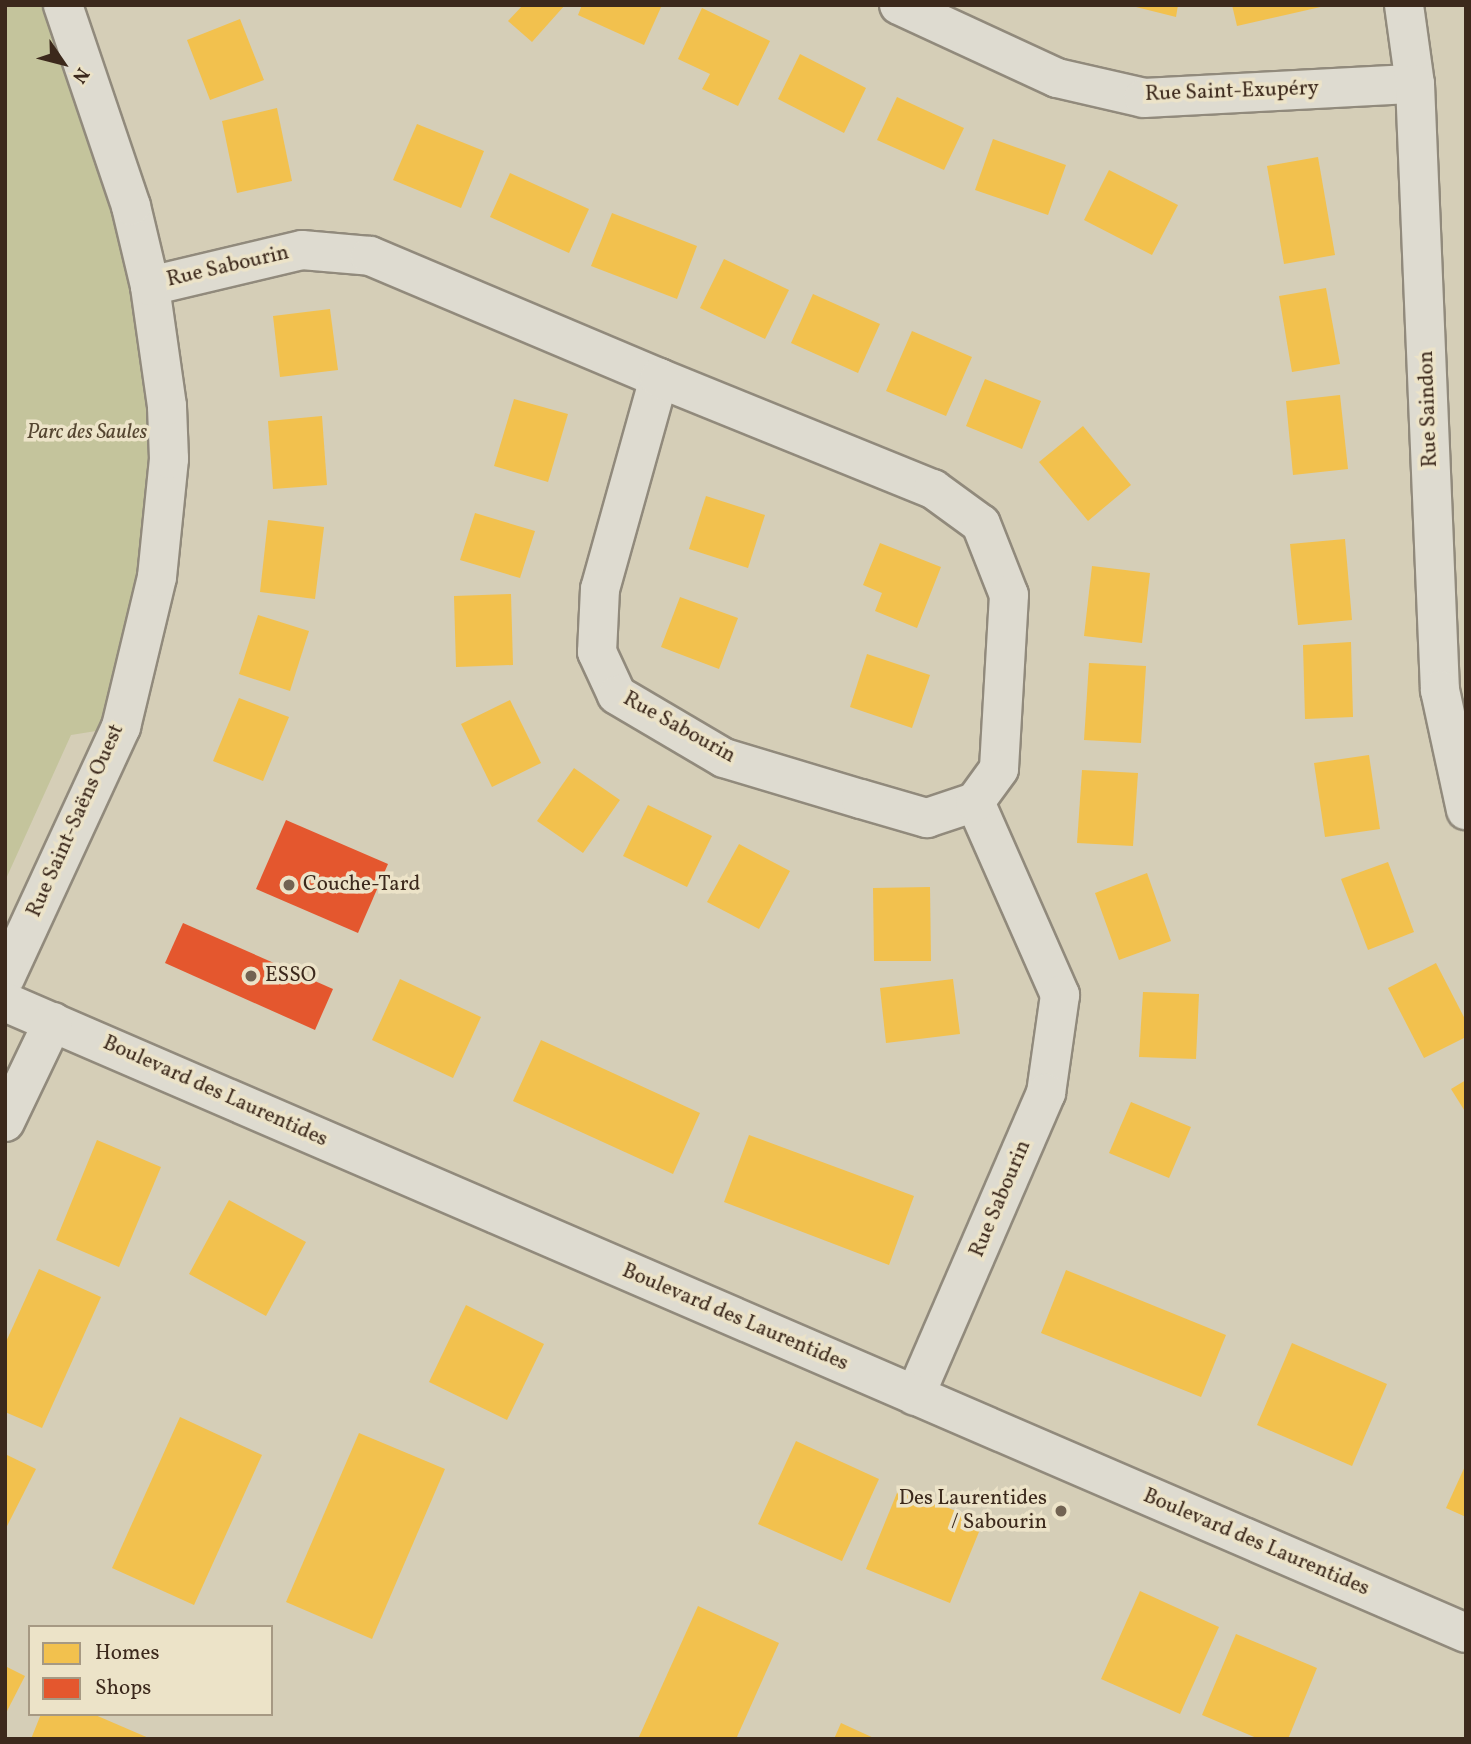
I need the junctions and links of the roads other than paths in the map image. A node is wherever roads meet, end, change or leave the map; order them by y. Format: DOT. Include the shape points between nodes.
graph roads {
  1 [pos="63,5"];
  2 [pos="899,5"];
  3 [pos="1404,5"];
  4 [pos="1415,84"];
  5 [pos="150,286"];
  6 [pos="659,378"];
  7 [pos="975,802"];
  8 [pos="1466,810"];
  9 [pos="5,978"];
  10 [pos="5,1002"];
  11 [pos="53,1022"];
  12 [pos="5,1122"];
  13 [pos="915,1396"];
  14 [pos="1466,1633"];
  1 -- 5 [label="street, Rue Saint-Saëns Ouest" via="131,206"];
  2 -- 4 [label="street, Rue Saint-Exupéry" via="1057,78 1144,98"];
  3 -- 4 [label="street, Rue Saindon"];
  4 -- 8 [label="street, Rue Saindon" via="1440,690"];
  5 -- 6 [label="street, Rue Sabourin" via="302,250 370,256"];
  5 -- 9 [label="street, Rue Saint-Saëns Ouest" via="167,406 169,459 157,577 121,727"];
  6 -- 7 [label="street, Rue Sabourin" via="933,489 981,524 1009,595 999,769"];
  6 -- 7 [label="street, Rue Sabourin" via="600,589 597,652 617,695 724,758 836,792 927,818"];
  7 -- 13 [label="street, Rue Sabourin" via="1060,995 1046,1093"];
  10 -- 11 [label="street, Boulevard des Laurentides"];
  11 -- 12 [label="street"];
  11 -- 13 [label="street, Boulevard des Laurentides"];
  13 -- 14 [label="street, Boulevard des Laurentides"];
}
